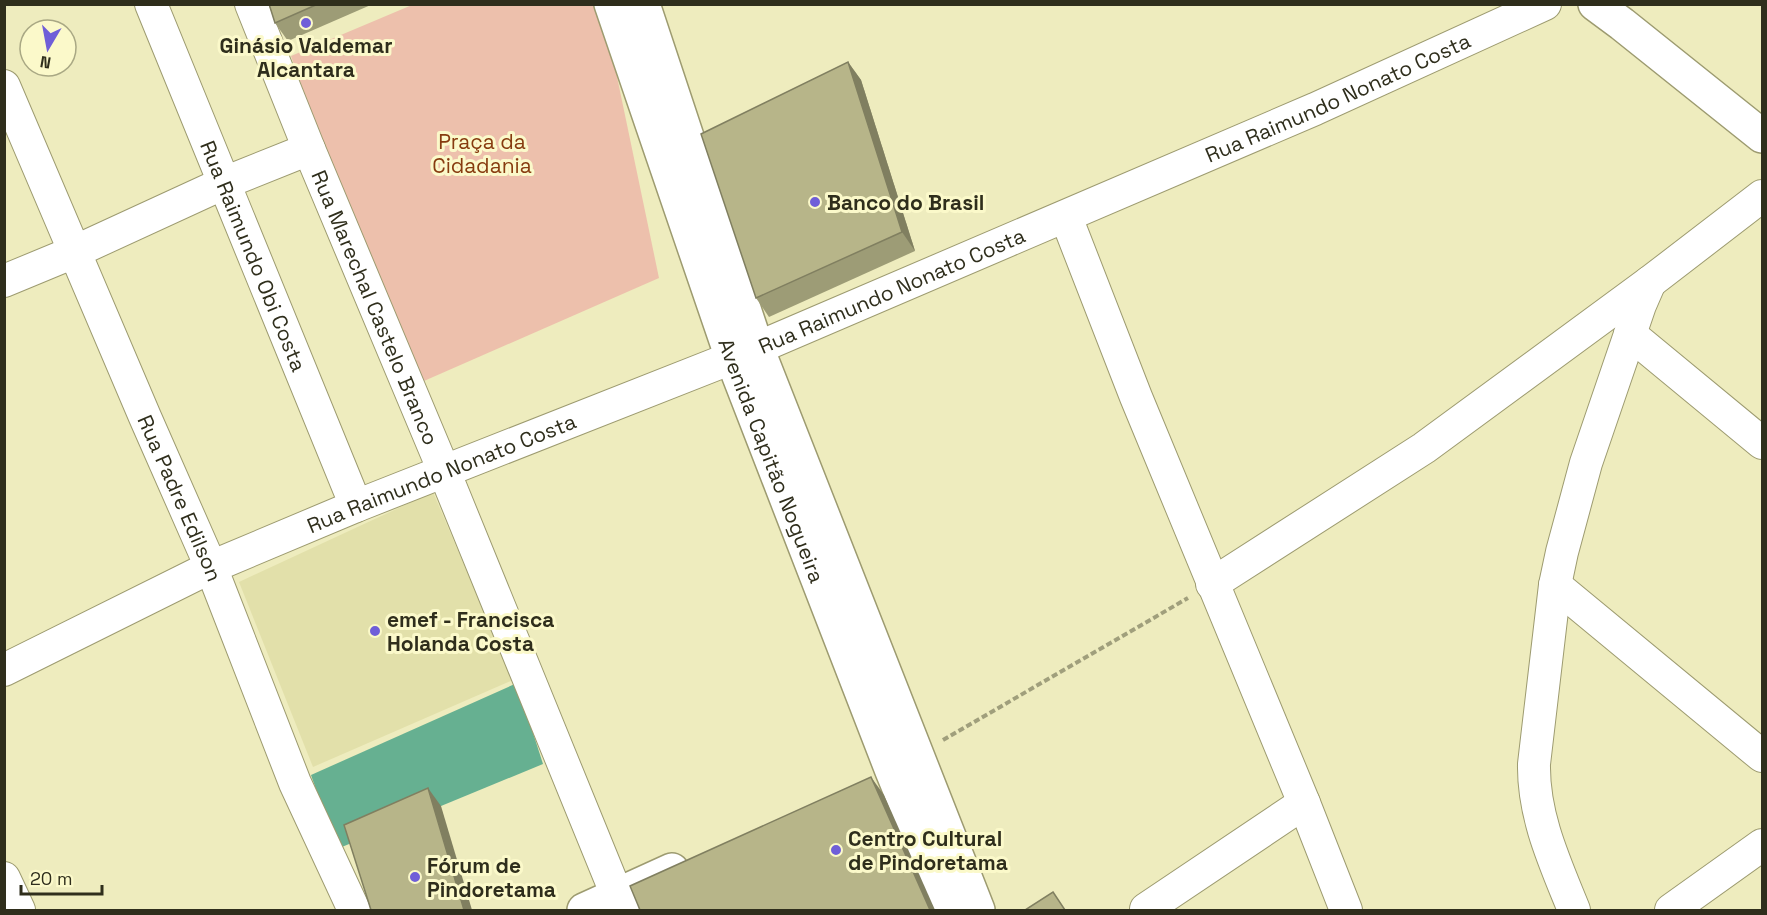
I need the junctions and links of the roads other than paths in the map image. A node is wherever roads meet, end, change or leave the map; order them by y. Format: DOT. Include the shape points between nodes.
graph roads {
  1 [pos="151,4"];
  2 [pos="252,4"];
  3 [pos="611,4"];
  4 [pos="643,4"];
  5 [pos="1545,4"];
  6 [pos="1595,4"];
  7 [pos="4,86"];
  8 [pos="1762,136"];
  9 [pos="309,149"];
  10 [pos="224,183"];
  11 [pos="1762,196"];
  12 [pos="1066,217"];
  13 [pos="74,252"];
  14 [pos="4,281"];
  15 [pos="1650,282"];
  16 [pos="1630,334"];
  17 [pos="745,353"];
  18 [pos="1762,443"];
  19 [pos="444,471"];
  20 [pos="356,506"];
  21 [pos="211,567"];
  22 [pos="1212,584"];
  23 [pos="1555,585"];
  24 [pos="4,670"];
  25 [pos="1762,756"];
  26 [pos="893,769"];
  27 [pos="1304,803"];
  28 [pos="1762,845"];
  29 [pos="701,857"];
  30 [pos="4,878"];
  31 [pos="620,903"];
  32 [pos="1146,909"];
  33 [pos="19,910"];
  34 [pos="354,910"];
  35 [pos="584,910"];
  36 [pos="949,910"];
  37 [pos="978,910"];
  38 [pos="1346,910"];
  39 [pos="1574,910"];
  40 [pos="1671,910"];
  1 -- 10 [label="street, Rua Raimundo Obi Costa"];
  2 -- 9 [label="street, Rua Marechal Castelo Branco"];
  3 -- 17 [label="main road, Avenida Capitão Nogueira"];
  4 -- 17 [label="main road, Avenida Capitão Nogueira"];
  5 -- 12 [label="street, Rua Raimundo Nonato Costa"];
  6 -- 8 [label="main road"];
  7 -- 13 [label="street, Rua Padre Edilson"];
  9 -- 10 [label="street"];
  9 -- 19 [label="street, Rua Marechal Castelo Branco"];
  10 -- 13 [label="street"];
  10 -- 20 [label="street, Rua Raimundo Obi Costa"];
  11 -- 15 [label="street"];
  12 -- 17 [label="street, Rua Raimundo Nonato Costa"];
  12 -- 22 [label="street"];
  13 -- 14 [label="street"];
  13 -- 21 [label="street, Rua Padre Edilson"];
  15 -- 16 [label="street"];
  15 -- 22 [label="street" via="1424,448"];
  16 -- 18 [label="street"];
  16 -- 23 [label="street" via="1586,463"];
  17 -- 19 [label="street, Rua Raimundo Nonato Costa"];
  17 -- 26 [label="main road, Avenida Capitão Nogueira"];
  19 -- 20 [label="street, Rua Raimundo Nonato Costa"];
  19 -- 31 [label="street, Rua Marechal Castelo Branco"];
  20 -- 21 [label="street, Rua Raimundo Nonato Costa"];
  21 -- 24 [label="street, Rua Raimundo Nonato Costa"];
  21 -- 34 [label="street, Rua Padre Edilson" via="296,783"];
  22 -- 27 [label="street"];
  23 -- 25 [label="street"];
  23 -- 39 [label="street" via="1533,784 1548,847"];
  26 -- 36 [label="main road, Avenida Capitão Nogueira"];
  26 -- 37 [label="main road, Avenida Capitão Nogueira"];
  27 -- 32 [label="street"];
  27 -- 38 [label="street"];
  28 -- 40 [label="street"];
  29 -- 31 [label="main road"];
  30 -- 33 [label="street"];
  31 -- 35 [label="main road"];
}
